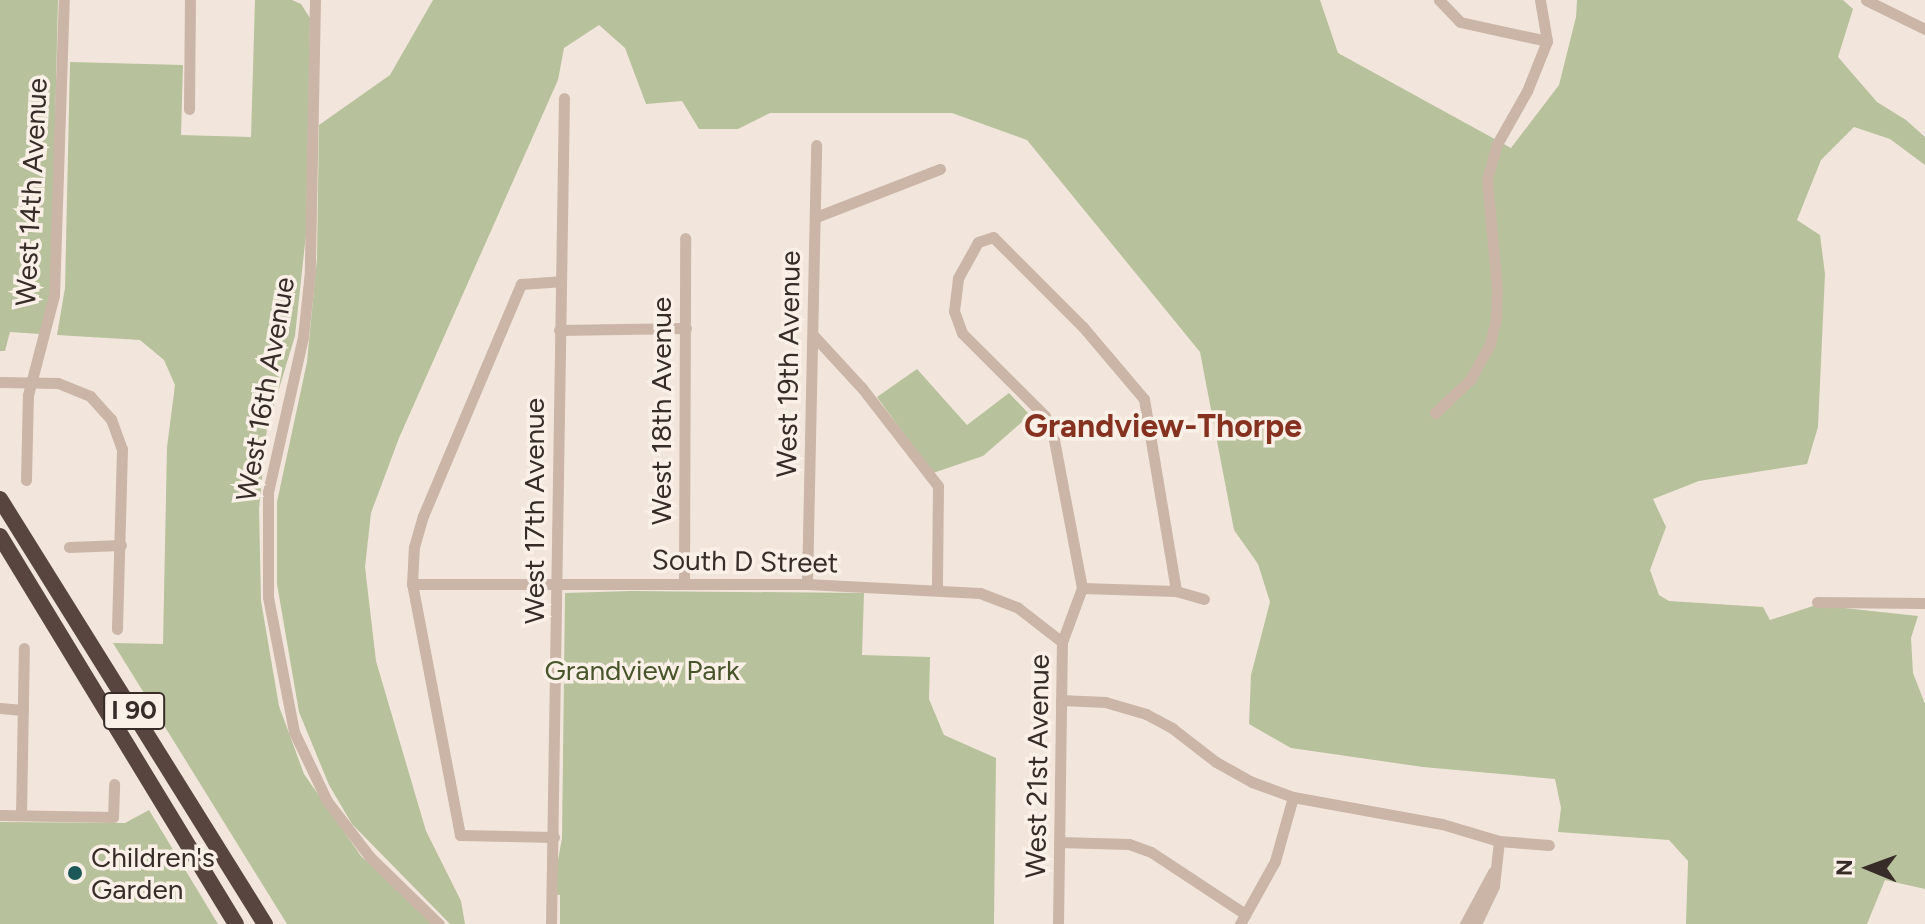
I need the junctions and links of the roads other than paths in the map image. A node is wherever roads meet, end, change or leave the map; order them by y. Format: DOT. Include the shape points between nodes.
graph roads {
  1 [pos="64,0"];
  2 [pos="190,0"];
  3 [pos="315,0"];
  4 [pos="1439,0"];
  5 [pos="1540,0"];
  6 [pos="1866,0"];
  7 [pos="1925,29"];
  8 [pos="1547,41"];
  9 [pos="564,98"];
  10 [pos="189,109"];
  11 [pos="816,145"];
  12 [pos="940,169"];
  13 [pos="816,217"];
  14 [pos="685,238"];
  15 [pos="560,281"];
  16 [pos="686,328"];
  17 [pos="559,330"];
  18 [pos="814,336"];
  19 [pos="0,382"];
  20 [pos="33,382"];
  21 [pos="1435,413"];
  22 [pos="26,480"];
  23 [pos="0,499"];
  24 [pos="0,536"];
  25 [pos="121,545"];
  26 [pos="69,547"];
  27 [pos="412,584"];
  28 [pos="684,584"];
  29 [pos="807,584"];
  30 [pos="558,585"];
  31 [pos="1082,588"];
  32 [pos="937,590"];
  33 [pos="1176,591"];
  34 [pos="1204,599"];
  35 [pos="1817,602"];
  36 [pos="1925,603"];
  37 [pos="117,629"];
  38 [pos="1062,642"];
  39 [pos="24,648"];
  40 [pos="1061,700"];
  41 [pos="0,708"];
  42 [pos="23,710"];
  43 [pos="114,784"];
  44 [pos="1293,797"];
  45 [pos="0,815"];
  46 [pos="21,815"];
  47 [pos="554,837"];
  48 [pos="1499,841"];
  49 [pos="1059,842"];
  50 [pos="1549,845"];
  51 [pos="1493,871"];
  52 [pos="1243,919"];
  53 [pos="236,924"];
  54 [pos="265,924"];
  55 [pos="439,924"];
  56 [pos="551,924"];
  57 [pos="1058,924"];
  58 [pos="1465,924"];
  59 [pos="1476,924"];
  1 -- 20 [label="street, West 14th Avenue" via="54,295"];
  2 -- 10 [label="street"];
  3 -- 55 [label="street, West 16th Avenue" via="310,271 303,337 268,492 268,597 294,732 327,801 370,857"];
  4 -- 8 [label="street" via="1460,22"];
  5 -- 8 [label="street"];
  6 -- 7 [label="street"];
  8 -- 21 [label="street" via="1497,144 1487,179 1497,289 1490,344 1470,380"];
  9 -- 15 [label="street, West 17th Avenue"];
  11 -- 13 [label="street, West 19th Avenue"];
  12 -- 13 [label="street"];
  13 -- 18 [label="street, West 19th Avenue"];
  14 -- 16 [label="street, West 18th Avenue"];
  15 -- 17 [label="street, West 17th Avenue"];
  15 -- 27 [label="street" via="521,284 423,516"];
  16 -- 17 [label="street"];
  16 -- 28 [label="street, West 18th Avenue"];
  17 -- 30 [label="street, West 17th Avenue"];
  18 -- 29 [label="street, West 19th Avenue"];
  18 -- 32 [label="street" via="938,486"];
  19 -- 20 [label="street"];
  20 -- 22 [label="street, West 14th Avenue" via="28,395"];
  20 -- 25 [label="street" via="58,383 90,396 111,419 122,449"];
  23 -- 54 [label="highway, I 90"];
  24 -- 53 [label="highway, I 90"];
  25 -- 26 [label="street"];
  25 -- 37 [label="street"];
  27 -- 30 [label="street, South D Street"];
  27 -- 47 [label="street" via="460,835"];
  28 -- 29 [label="street, South D Street"];
  28 -- 30 [label="street, South D Street"];
  29 -- 32 [label="street, South D Street"];
  30 -- 47 [label="street, West 17th Avenue"];
  31 -- 33 [label="street"];
  31 -- 33 [label="street" via="1045,416 962,333 954,311 958,278 978,242 993,237 1083,327 1144,399"];
  31 -- 38 [label="street, West 21st Avenue"];
  32 -- 38 [label="street, South D Street" via="997,598"];
  33 -- 34 [label="street"];
  35 -- 36 [label="street"];
  38 -- 40 [label="street, West 21st Avenue"];
  39 -- 42 [label="street"];
  40 -- 44 [label="street" via="1105,702 1146,714 1216,762"];
  40 -- 49 [label="street, West 21st Avenue"];
  41 -- 42 [label="street"];
  42 -- 46 [label="street"];
  43 -- 46 [label="street" via="113,817"];
  44 -- 48 [label="street" via="1442,824"];
  44 -- 52 [label="street" via="1275,861"];
  45 -- 46 [label="street"];
  47 -- 56 [label="street, West 17th Avenue"];
  48 -- 50 [label="street"];
  48 -- 51 [label="street"];
  49 -- 52 [label="street" via="1129,844 1151,852"];
  49 -- 57 [label="street, West 21st Avenue"];
  51 -- 58 [label="street"];
  51 -- 59 [label="street" via="1494,886"];
}
